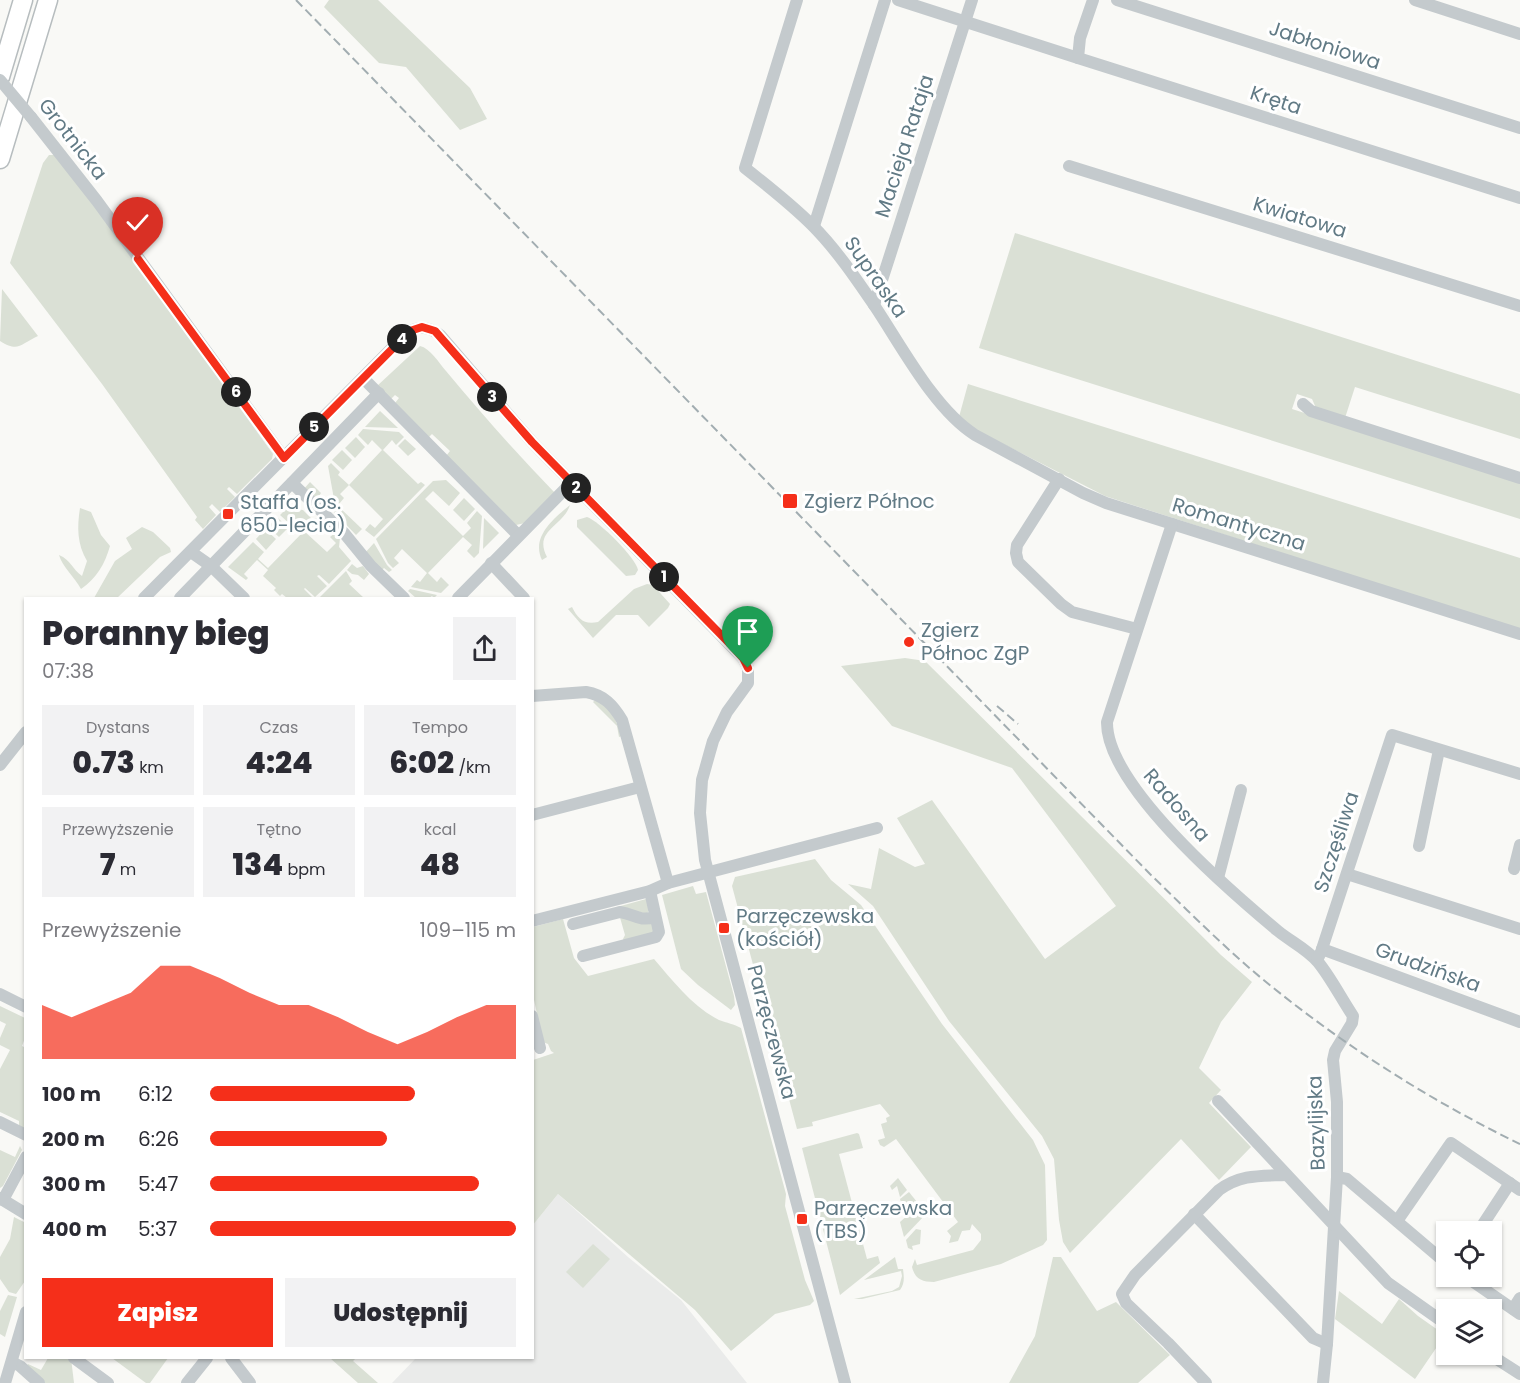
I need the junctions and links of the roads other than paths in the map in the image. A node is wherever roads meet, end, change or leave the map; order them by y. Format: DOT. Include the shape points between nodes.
graph roads {
  1 [pos="23,0"];
  2 [pos="48,0"];
  3 [pos="797,0"];
  4 [pos="885,0"];
  5 [pos="898,0"];
  6 [pos="972,0"];
  7 [pos="1093,0"];
  8 [pos="1117,0"];
  9 [pos="1415,0"];
  10 [pos="965,23"];
  11 [pos="1520,34"];
  12 [pos="1078,58"];
  13 [pos="0,78"];
  14 [pos="1520,128"];
  15 [pos="0,159"];
  16 [pos="1069,166"];
  17 [pos="1520,198"];
  18 [pos="814,226"];
  19 [pos="874,305"];
  20 [pos="1520,306"];
  21 [pos="363,378"];
  22 [pos="379,393"];
  23 [pos="1303,404"];
  24 [pos="958,423"];
  25 [pos="284,458"];
  26 [pos="1520,478"];
  27 [pos="1059,479"];
  28 [pos="292,483"];
  29 [pos="571,483"];
  30 [pos="1172,524"];
  31 [pos="518,536"];
  32 [pos="190,552"];
  33 [pos="491,563"];
  34 [pos="211,566"];
  35 [pos="145,597"];
  36 [pos="181,597"];
  37 [pos="243,597"];
  38 [pos="403,597"];
  39 [pos="459,597"];
  40 [pos="523,597"];
  41 [pos="1137,629"];
  42 [pos="1520,634"];
  43 [pos="534,696"];
  44 [pos="24,735"];
  45 [pos="1440,750"];
  46 [pos="0,765"];
  47 [pos="1520,774"];
  48 [pos="640,787"];
  49 [pos="1241,790"];
  50 [pos="534,814"];
  51 [pos="877,828"];
  52 [pos="1520,845"];
  53 [pos="1419,846"];
  54 [pos="1514,869"];
  55 [pos="709,872"];
  56 [pos="1347,874"];
  57 [pos="1218,878"];
  58 [pos="668,884"];
  59 [pos="650,891"];
  60 [pos="655,917"];
  61 [pos="534,920"];
  62 [pos="573,924"];
  63 [pos="1520,929"];
  64 [pos="1319,954"];
  65 [pos="583,956"];
  66 [pos="0,994"];
  67 [pos="24,1006"];
  68 [pos="1520,1022"];
  69 [pos="534,1024"];
  70 [pos="540,1048"];
  71 [pos="1218,1101"];
  72 [pos="0,1122"];
  73 [pos="24,1134"];
  74 [pos="24,1160"];
  75 [pos="1286,1175"];
  76 [pos="1337,1177"];
  77 [pos="1515,1187"];
  78 [pos="2,1199"];
  79 [pos="24,1213"];
  80 [pos="1194,1214"];
  81 [pos="1397,1221"];
  82 [pos="1487,1221"];
  83 [pos="1334,1228"];
  84 [pos="1436,1254"];
  85 [pos="1481,1287"];
  86 [pos="1520,1298"];
  87 [pos="1516,1312"];
  88 [pos="1436,1317"];
  89 [pos="24,1319"];
  90 [pos="1327,1344"];
  91 [pos="75,1359"];
  92 [pos="206,1359"];
  93 [pos="232,1359"];
  94 [pos="12,1362"];
  95 [pos="1502,1362"];
  96 [pos="1520,1374"];
  97 [pos="1324,1382"];
  98 [pos="5,1383"];
  99 [pos="39,1383"];
  100 [pos="108,1383"];
  101 [pos="186,1383"];
  102 [pos="250,1383"];
  103 [pos="845,1383"];
  104 [pos="1206,1383"];
  1 -- 13 [label="highway"];
  2 -- 15 [label="highway"];
  3 -- 18 [label="street, Supraska" via="745,168"];
  4 -- 18 [label="street"];
  5 -- 10 [label="street, Kręta"];
  6 -- 10 [label="street, Macieja Rataja"];
  7 -- 12 [label="street" via="1080,38"];
  8 -- 14 [label="street, Jabłoniowa"];
  9 -- 11 [label="street"];
  10 -- 12 [label="street, Kręta"];
  10 -- 19 [label="street, Macieja Rataja"];
  12 -- 17 [label="street, Kręta"];
  13 -- 25 [label="street, Grotnicka, bridge" via="97,201"];
  16 -- 20 [label="street, Kwiatowa"];
  18 -- 19 [label="street, Supraska"];
  19 -- 24 [label="street, Supraska"];
  21 -- 22 [label="street"];
  21 -- 25 [label="street"];
  21 -- 29 [label="street, Parzęczewska" via="410,331 422,327 432,330"];
  22 -- 28 [label="street"];
  22 -- 31 [label="street"];
  23 -- 26 [label="street" via="1311,411"];
  24 -- 27 [label="street, Romantyczna"];
  25 -- 32 [label="street"];
  27 -- 30 [label="street, Romantyczna" via="1106,503"];
  27 -- 41 [label="street" via="1017,545 1018,562 1072,612"];
  28 -- 34 [label="street"];
  28 -- 38 [label="street"];
  29 -- 31 [label="street"];
  29 -- 55 [label="street, Parzęczewska" via="740,654 748,668 748,683 716,734 702,780 700,831"];
  30 -- 41 [label="street, Radosna"];
  30 -- 42 [label="street, Romantyczna"];
  31 -- 33 [label="street"];
  32 -- 34 [label="street"];
  32 -- 35 [label="street"];
  33 -- 39 [label="street"];
  33 -- 40 [label="street"];
  34 -- 36 [label="street"];
  34 -- 37 [label="street"];
  41 -- 57 [label="street, Radosna" via="1107,722 1112,750 1145,801"];
  43 -- 48 [label="street" via="586,692 607,700 622,720"];
  44 -- 46 [label="street"];
  45 -- 47 [label="street"];
  45 -- 53 [label="street"];
  45 -- 56 [label="street, Szczęśliwa" via="1392,735"];
  48 -- 50 [label="street"];
  48 -- 58 [label="street"];
  49 -- 57 [label="street"];
  51 -- 55 [label="street"];
  52 -- 54 [label="street"];
  55 -- 58 [label="street"];
  55 -- 103 [label="street, Parzęczewska"];
  56 -- 63 [label="street"];
  56 -- 64 [label="street, Szczęśliwa"];
  57 -- 64 [label="street, Radosna" via="1279,932"];
  58 -- 59 [label="street"];
  59 -- 60 [label="street"];
  59 -- 61 [label="street"];
  60 -- 62 [label="street" via="642,920 620,912"];
  60 -- 65 [label="street" via="659,932 656,937"];
  64 -- 68 [label="street, Grudzińska"];
  64 -- 76 [label="street, Bazylijska" via="1353,1016 1333,1060"];
  66 -- 67 [label="street"];
  69 -- 70 [label="street"];
  71 -- 75 [label="street, Bazylijska"];
  72 -- 73 [label="street"];
  74 -- 78 [label="street"];
  75 -- 80 [label="street" via="1232,1180"];
  75 -- 83 [label="street, Bazylijska"];
  76 -- 81 [label="street" via="1347,1179"];
  76 -- 83 [label="street, Bazylijska"];
  77 -- 81 [label="street" via="1451,1143"];
  77 -- 82 [label="street"];
  78 -- 79 [label="street"];
  80 -- 90 [label="street" via="1313,1338"];
  80 -- 104 [label="street" via="1135,1275 1122,1294 1126,1303"];
  81 -- 84 [label="street"];
  83 -- 88 [label="street" via="1388,1283"];
  83 -- 90 [label="street, Bazylijska"];
  85 -- 87 [label="street"];
  86 -- 87 [label="street"];
  89 -- 94 [label="street"];
  90 -- 97 [label="street, Bazylijska"];
  91 -- 100 [label="street"];
  92 -- 101 [label="street"];
  93 -- 102 [label="street"];
  94 -- 98 [label="street"];
  94 -- 99 [label="street"];
  95 -- 96 [label="street"];
}
